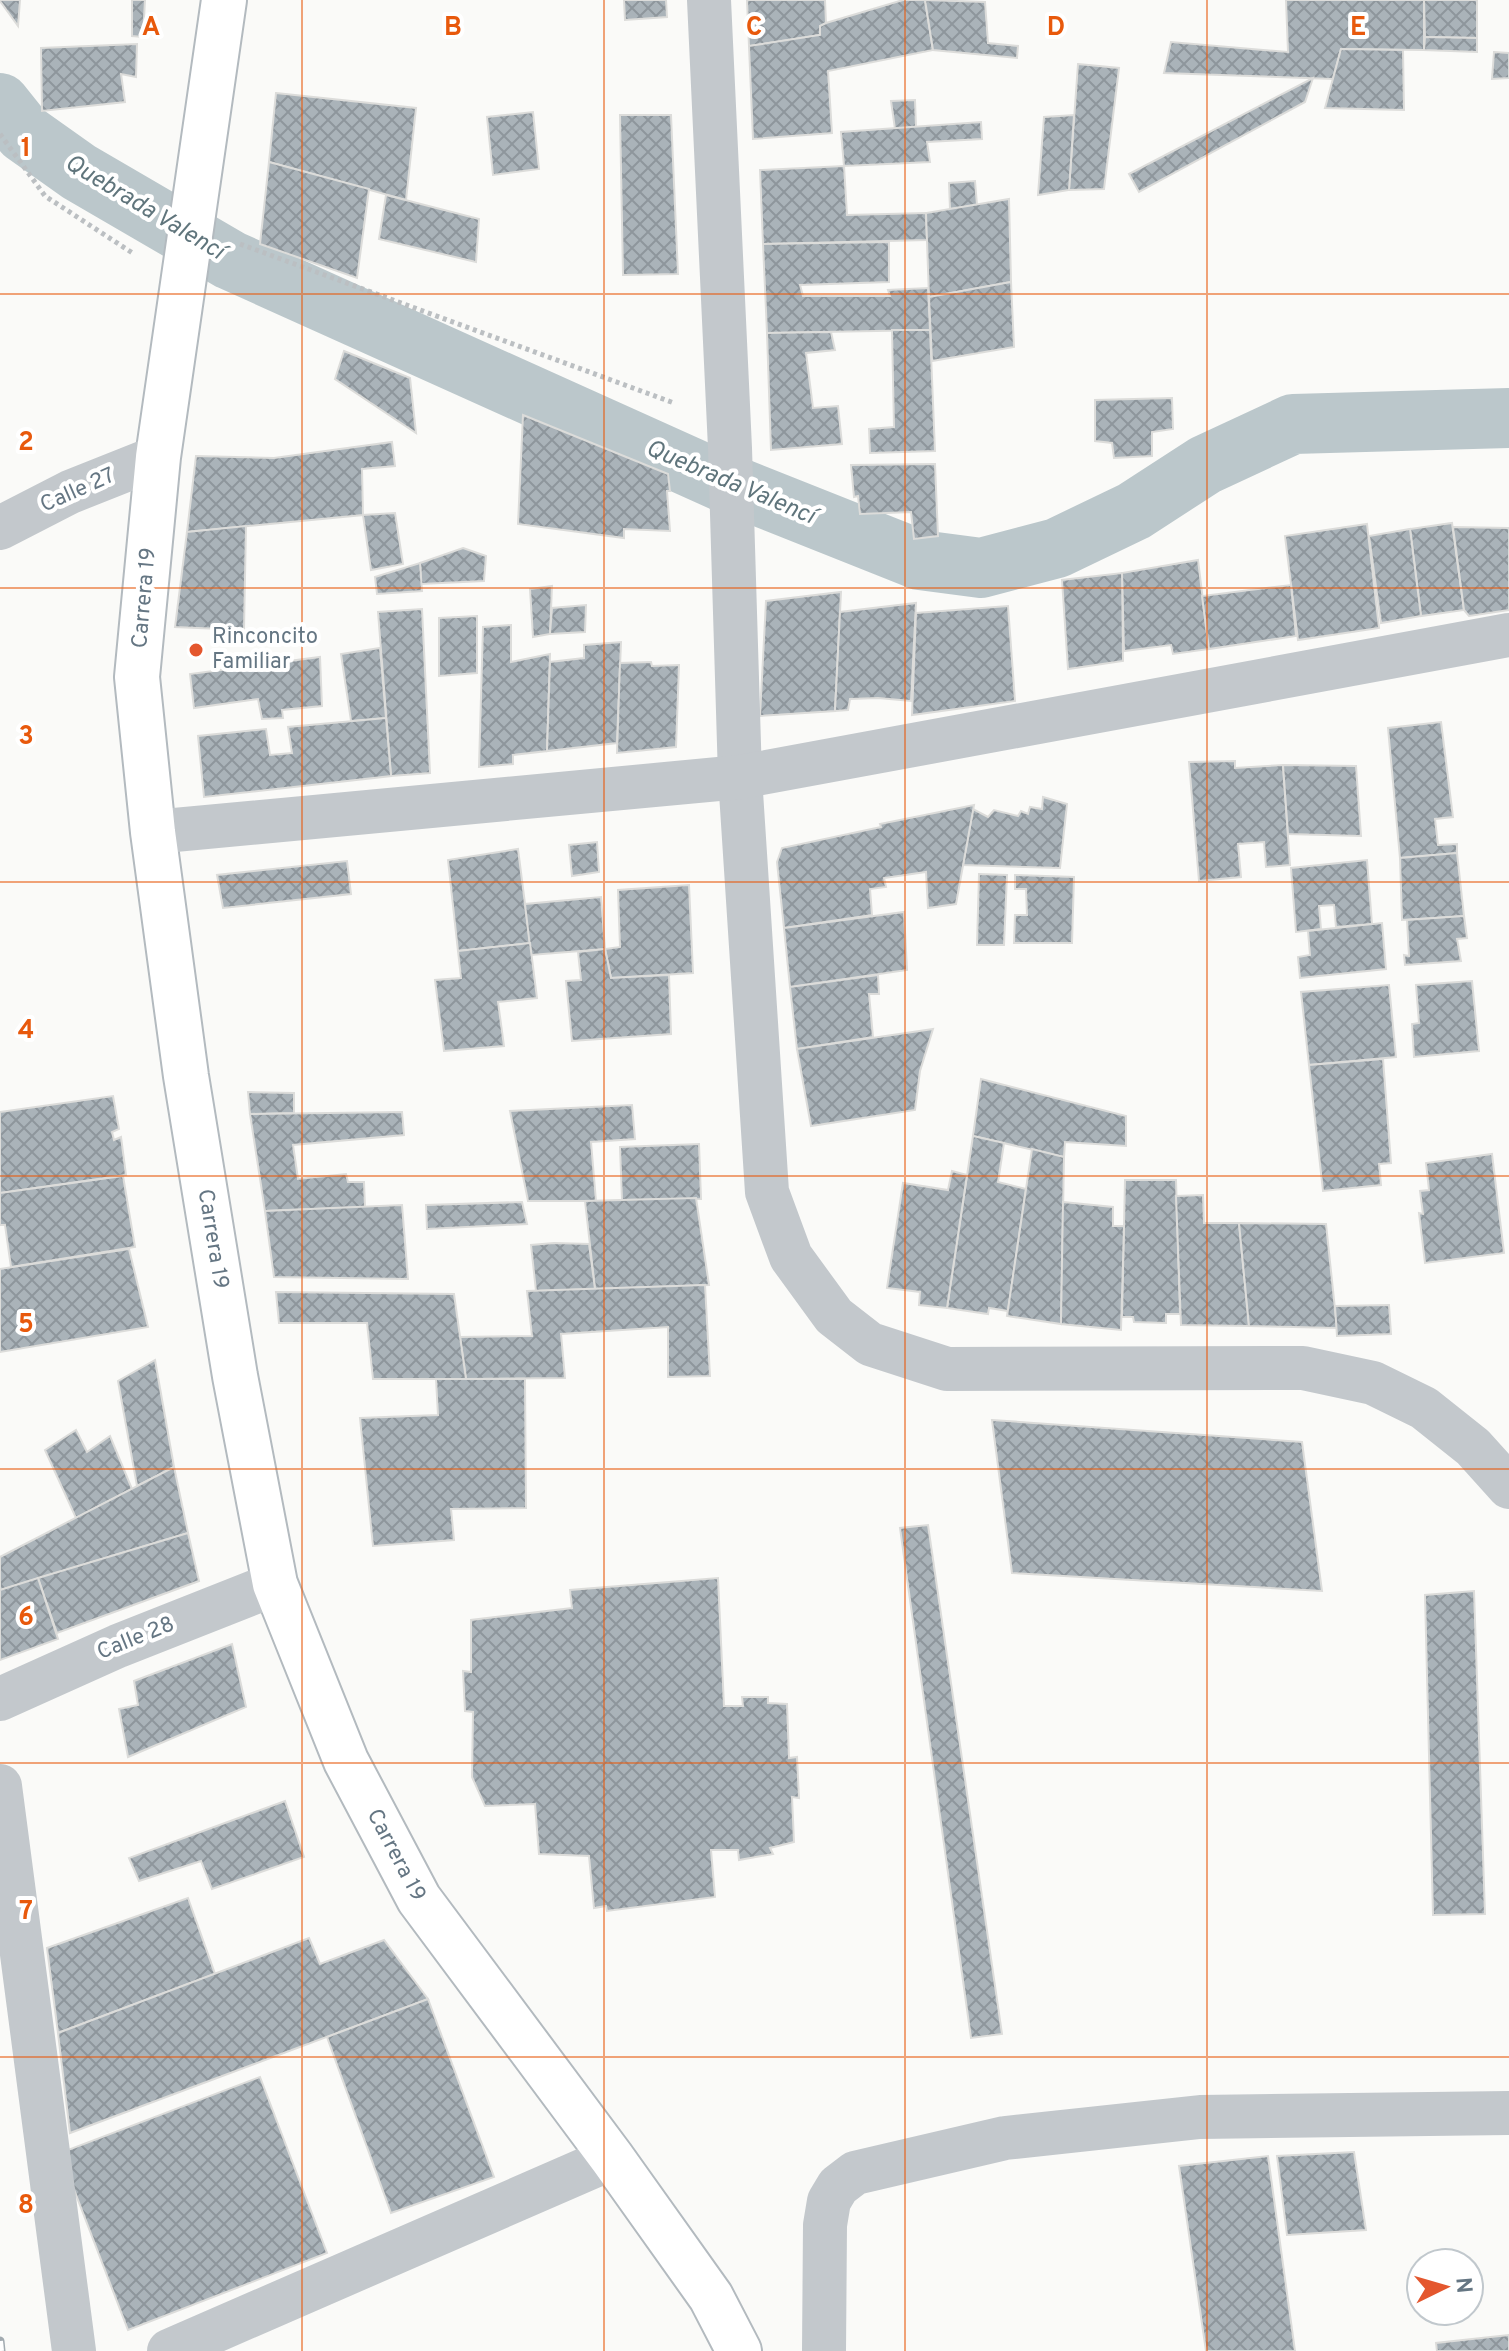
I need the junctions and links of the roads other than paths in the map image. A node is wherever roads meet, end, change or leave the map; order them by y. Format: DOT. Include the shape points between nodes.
graph roads {
  1 [pos="224,0"];
  2 [pos="709,0"];
  3 [pos="158,457"];
  4 [pos="0,528"];
  5 [pos="1509,635"];
  6 [pos="740,777"];
  7 [pos="153,832"];
  8 [pos="1509,1487"];
  9 [pos="275,1584"];
  10 [pos="0,1699"];
  11 [pos="0,1786"];
  12 [pos="1509,2113"];
  13 [pos="612,2158"];
  14 [pos="74,2351"];
  15 [pos="169,2351"];
  16 [pos="739,2351"];
  17 [pos="824,2351"];
  1 -- 3 [label="street, Carrera 19"];
  2 -- 6 [label="street"];
  3 -- 4 [label="street, Calle 27" via="70,492"];
  3 -- 7 [label="street, Carrera 19" via="137,677"];
  5 -- 6 [label="street"];
  6 -- 7 [label="street"];
  6 -- 8 [label="street" via="767,1192 791,1257 834,1316 870,1344 947,1369 1303,1368 1373,1383 1424,1408 1473,1447"];
  7 -- 9 [label="street, Carrera 19" via="186,1076"];
  9 -- 10 [label="street, Calle 28"];
  9 -- 13 [label="street, Carrera 19" via="346,1761 419,1899"];
  11 -- 14 [label="street"];
  12 -- 17 [label="street" via="1200,2117 1005,2138 855,2173 829,2201"];
  13 -- 15 [label="street"];
  13 -- 16 [label="street, Carrera 19" via="711,2297"];
}
